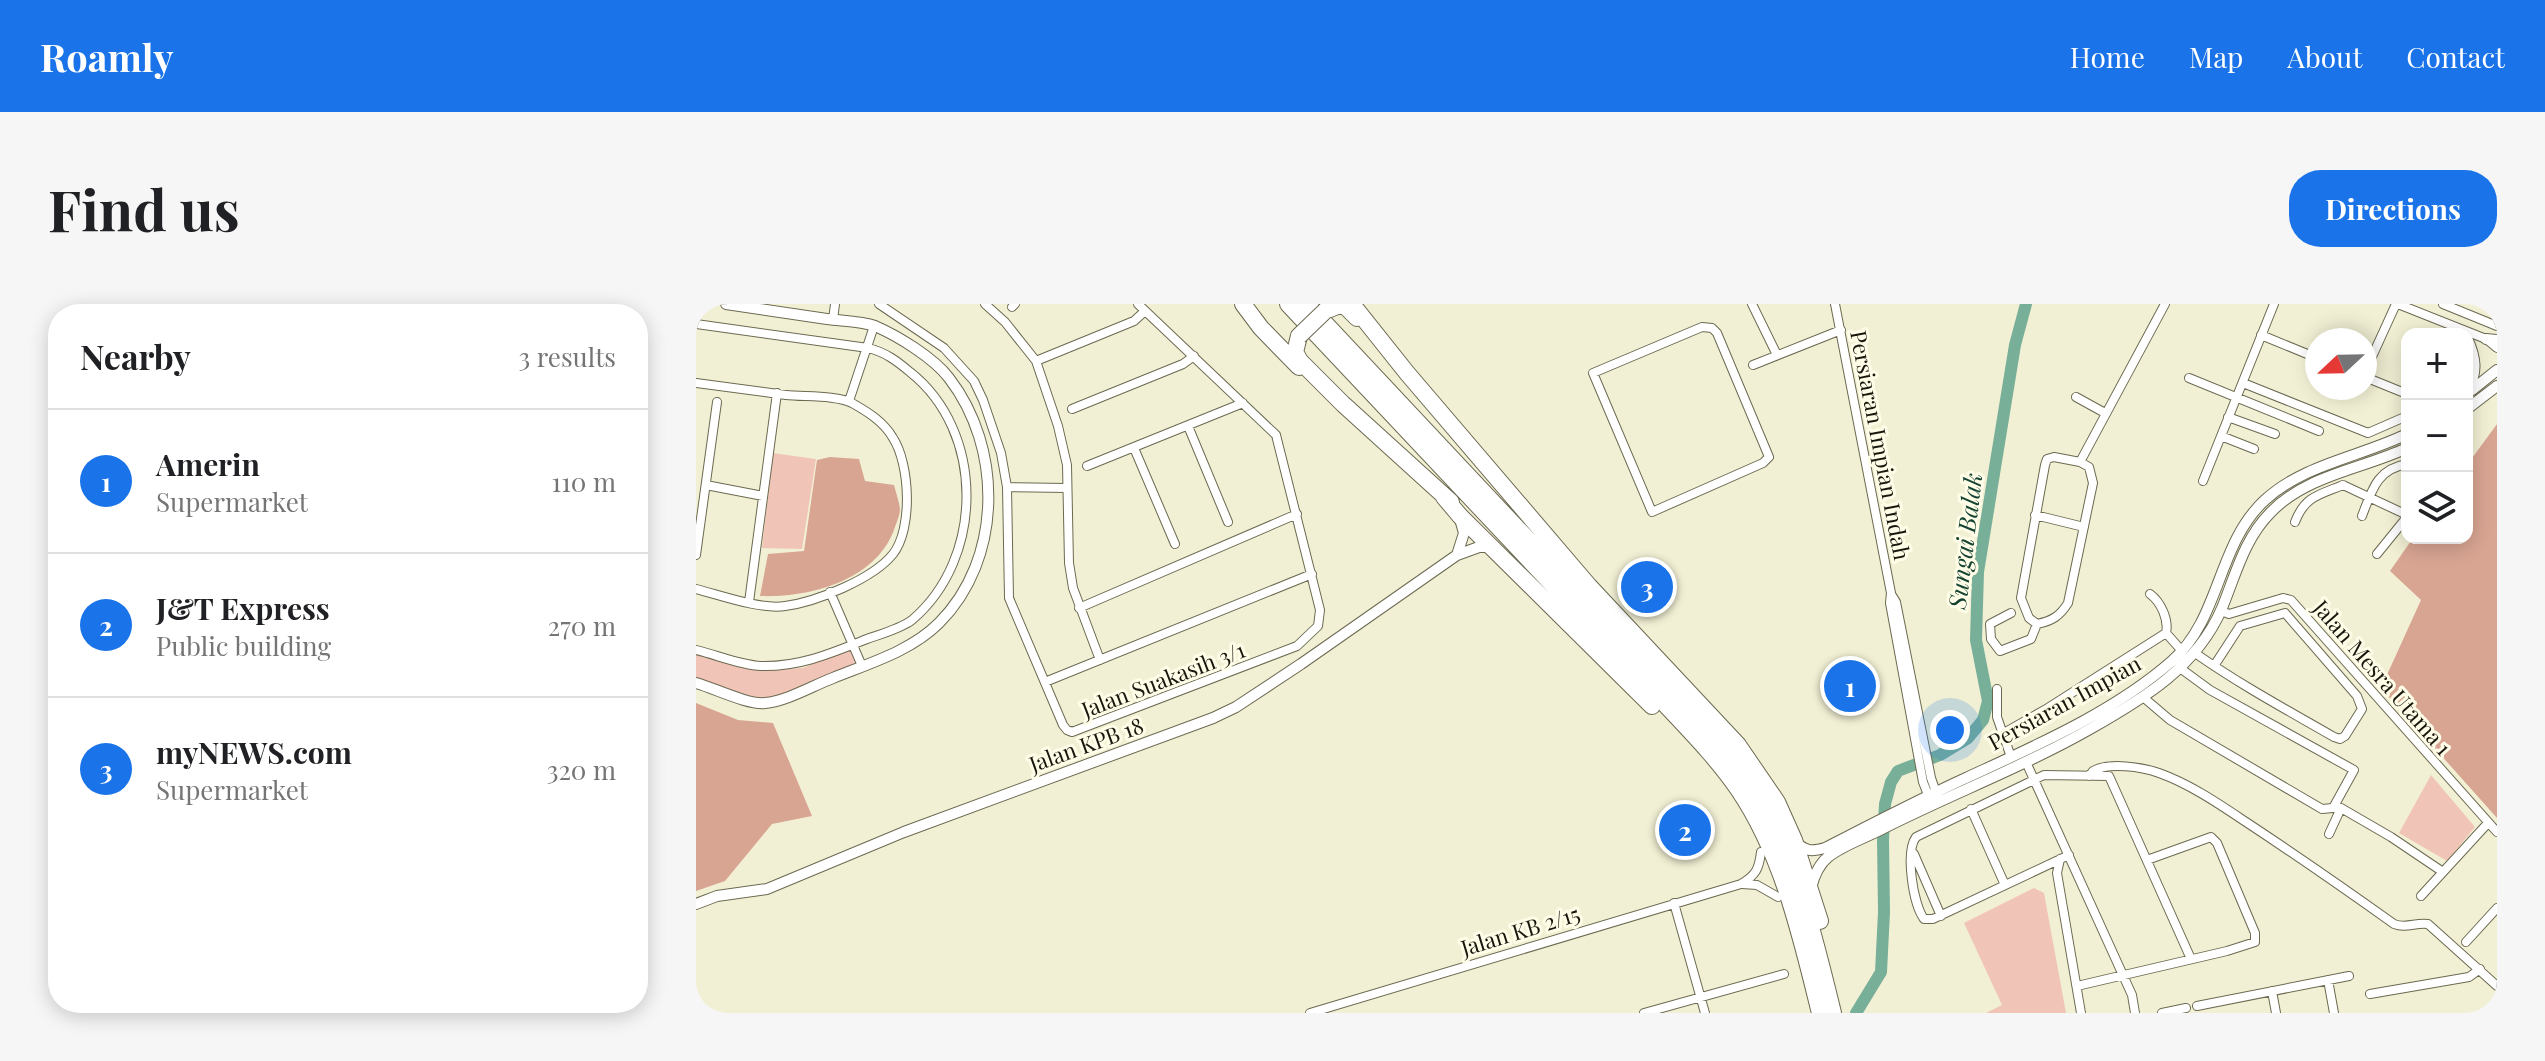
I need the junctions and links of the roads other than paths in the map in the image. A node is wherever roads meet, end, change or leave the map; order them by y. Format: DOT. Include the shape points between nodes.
graph roads {
  1 [pos="726,304"];
  2 [pos="835,304"];
  3 [pos="879,304"];
  4 [pos="985,304"];
  5 [pos="1246,304"];
  6 [pos="1288,304"];
  7 [pos="1307,304"];
  8 [pos="1353,304"];
  9 [pos="1752,304"];
  10 [pos="1835,304"];
  11 [pos="2165,304"];
  12 [pos="2274,304"];
  13 [pos="2397,304"];
  14 [pos="2443,304"];
  15 [pos="1320,306"];
  16 [pos="1142,307"];
  17 [pos="833,320"];
  18 [pos="696,324"];
  19 [pos="874,326"];
  20 [pos="2497,326"];
  21 [pos="2451,328"];
  22 [pos="1841,330"];
  23 [pos="1296,332"];
  24 [pos="2261,335"];
  25 [pos="2491,339"];
  26 [pos="1386,346"];
  27 [pos="868,348"];
  28 [pos="2377,348"];
  29 [pos="2497,348"];
  30 [pos="2305,353"];
  31 [pos="1777,355"];
  32 [pos="1194,356"];
  33 [pos="2473,359"];
  34 [pos="1036,361"];
  35 [pos="1753,365"];
  36 [pos="2497,370"];
  37 [pos="2189,378"];
  38 [pos="2377,380"];
  39 [pos="2473,382"];
  40 [pos="696,383"];
  41 [pos="2243,383"];
  42 [pos="2497,386"];
  43 [pos="2473,388"];
  44 [pos="2401,391"];
  45 [pos="777,393"];
  46 [pos="2076,397"];
  47 [pos="2236,397"];
  48 [pos="849,401"];
  49 [pos="717,402"];
  50 [pos="1243,403"];
  51 [pos="1343,404"];
  52 [pos="2473,404"];
  53 [pos="1072,409"];
  54 [pos="2105,413"];
  55 [pos="2228,417"];
  56 [pos="2401,419"];
  57 [pos="1188,426"];
  58 [pos="2319,431"];
  59 [pos="2275,434"];
  60 [pos="2221,436"];
  61 [pos="2401,437"];
  62 [pos="1134,448"];
  63 [pos="2254,449"];
  64 [pos="2401,450"];
  65 [pos="1624,460"];
  66 [pos="2080,462"];
  67 [pos="1087,466"];
  68 [pos="2401,466"];
  69 [pos="2336,468"];
  70 [pos="2203,481"];
  71 [pos="706,485"];
  72 [pos="2343,485"];
  73 [pos="1007,487"];
  74 [pos="1067,488"];
  75 [pos="763,496"];
  76 [pos="1444,497"];
  77 [pos="2369,497"];
  78 [pos="2401,513"];
  79 [pos="1297,514"];
  80 [pos="2035,515"];
  81 [pos="1460,516"];
  82 [pos="2362,516"];
  83 [pos="1228,522"];
  84 [pos="2295,522"];
  85 [pos="2401,524"];
  86 [pos="2084,527"];
  87 [pos="1175,544"];
  88 [pos="1492,547"];
  89 [pos="2377,554"];
  90 [pos="696,555"];
  91 [pos="1457,555"];
  92 [pos="1312,574"];
  93 [pos="696,589"];
  94 [pos="830,592"];
  95 [pos="2150,594"];
  96 [pos="749,602"];
  97 [pos="1079,608"];
  98 [pos="1576,609"];
  99 [pos="2221,611"];
  100 [pos="2011,613"];
  101 [pos="2037,624"];
  102 [pos="2166,633"];
  103 [pos="852,645"];
  104 [pos="696,650"];
  105 [pos="2182,651"];
  106 [pos="2195,653"];
  107 [pos="1100,660"];
  108 [pos="862,666"];
  109 [pos="2214,666"];
  110 [pos="2180,668"];
  111 [pos="1045,682"];
  112 [pos="696,683"];
  113 [pos="1997,689"];
  114 [pos="2143,697"];
  115 [pos="2002,734"];
  116 [pos="2043,742"];
  117 [pos="2006,759"];
  118 [pos="2026,762"];
  119 [pos="2089,776"];
  120 [pos="2034,779"];
  121 [pos="1934,798"];
  122 [pos="1971,809"];
  123 [pos="2488,823"];
  124 [pos="1872,829"];
  125 [pos="2497,832"];
  126 [pos="2329,834"];
  127 [pos="1794,840"];
  128 [pos="1912,849"];
  129 [pos="1761,852"];
  130 [pos="2064,857"];
  131 [pos="2147,860"];
  132 [pos="2042,867"];
  133 [pos="2443,872"];
  134 [pos="1741,884"];
  135 [pos="2005,885"];
  136 [pos="2059,885"];
  137 [pos="1811,890"];
  138 [pos="2421,896"];
  139 [pos="1778,897"];
  140 [pos="1674,903"];
  141 [pos="696,904"];
  142 [pos="2497,908"];
  143 [pos="1941,916"];
  144 [pos="2466,942"];
  145 [pos="2191,959"];
  146 [pos="1821,963"];
  147 [pos="2480,969"];
  148 [pos="1784,974"];
  149 [pos="2123,975"];
  150 [pos="2349,976"];
  151 [pos="2328,980"];
  152 [pos="2077,986"];
  153 [pos="2497,986"];
  154 [pos="2272,991"];
  155 [pos="2370,994"];
  156 [pos="1700,997"];
  157 [pos="2219,1001"];
  158 [pos="2197,1006"];
  159 [pos="2186,1008"];
  160 [pos="1310,1013"];
  161 [pos="1644,1013"];
  162 [pos="1705,1013"];
  163 [pos="1811,1013"];
  164 [pos="1820,1013"];
  165 [pos="1833,1013"];
  166 [pos="2081,1013"];
  167 [pos="2135,1013"];
  168 [pos="2162,1013"];
  169 [pos="2221,1013"];
  170 [pos="2276,1013"];
  171 [pos="2334,1013"];
  1 -- 17 [label="street"];
  2 -- 17 [label="street"];
  3 -- 73 [label="street, Jalan Suakasih 3/1" via="944,348 974,381 1001,453"];
  4 -- 34 [label="street"];
  5 -- 23 [label="highway" via="1270,328"];
  5 -- 51 [label="highway" via="1279,348"];
  6 -- 98 [label="highway"];
  7 -- 146 [label="highway" via="1728,755 1780,839"];
  8 -- 26 [label="highway"];
  9 -- 31 [label="street"];
  10 -- 22 [label="street, Persiaran Impian Indah"];
  11 -- 54 [label="street"];
  12 -- 24 [label="street"];
  13 -- 21 [label="street"];
  13 -- 28 [label="street"];
  14 -- 20 [label="street"];
  15 -- 23 [label="highway, bridge"];
  15 -- 26 [label="highway" via="1345,306"];
  16 -- 32 [label="street, Jalan Suakasih 3/1"];
  16 -- 34 [label="street" via="1134,321"];
  17 -- 19 [label="street"];
  18 -- 27 [label="street"];
  19 -- 27 [label="street"];
  19 -- 108 [label="street" via="925,355 948,376 984,453 988,510 979,560 942,621 920,641"];
  22 -- 31 [label="street"];
  22 -- 121 [label="street, Persiaran Impian Indah" via="1890,603"];
  23 -- 51 [label="highway" via="1300,361"];
  24 -- 30 [label="street"];
  24 -- 41 [label="street"];
  25 -- 29 [label="street"];
  26 -- 127 [label="highway" via="1589,586 1738,745 1777,802"];
  27 -- 48 [label="street"];
  27 -- 103 [label="street" via="893,358 917,377 947,414 964,464 968,505 958,553 926,604 910,622"];
  31 -- 35 [label="street"];
  32 -- 50 [label="street, Jalan Suakasih 3/1"];
  32 -- 53 [label="street"];
  33 -- 39 [label="street"];
  34 -- 74 [label="street" via="1058,426"];
  36 -- 43 [label="street"];
  37 -- 47 [label="street"];
  38 -- 44 [label="street"];
  40 -- 45 [label="street"];
  41 -- 47 [label="street"];
  41 -- 56 [label="street" via="2368,433"];
  42 -- 52 [label="street"];
  45 -- 48 [label="street"];
  45 -- 75 [label="street"];
  46 -- 54 [label="street"];
  47 -- 55 [label="street"];
  47 -- 58 [label="street"];
  48 -- 94 [label="street" via="878,420 895,440 908,500 895,552 881,567"];
  49 -- 71 [label="street"];
  50 -- 57 [label="street"];
  50 -- 79 [label="street, Jalan Suakasih 3/1" via="1276,435"];
  51 -- 76 [label="highway"];
  54 -- 66 [label="street"];
  55 -- 59 [label="street"];
  55 -- 60 [label="street"];
  57 -- 62 [label="street"];
  57 -- 83 [label="street"];
  60 -- 63 [label="street"];
  60 -- 70 [label="street"];
  61 -- 69 [label="street, Persiaran Impian"];
  62 -- 67 [label="street"];
  62 -- 87 [label="street"];
  64 -- 69 [label="street, Persiaran Impian"];
  65 -- 65 [label="street" via="1593,373 1702,327 1712,328 1769,457 1652,512"];
  66 -- 80 [label="street" via="2047,459"];
  66 -- 86 [label="street" via="2093,475"];
  68 -- 77 [label="street" via="2385,471"];
  69 -- 72 [label="street"];
  69 -- 99 [label="street, Persiaran Impian" via="2271,511 2248,542"];
  69 -- 105 [label="street, Persiaran Impian" via="2299,476 2247,520 2210,607"];
  71 -- 75 [label="street"];
  71 -- 90 [label="street"];
  72 -- 77 [label="street"];
  72 -- 84 [label="street" via="2309,499"];
  73 -- 74 [label="street"];
  73 -- 111 [label="street, Jalan Suakasih 3/1" via="1009,598"];
  74 -- 97 [label="street" via="1069,563"];
  75 -- 96 [label="street"];
  76 -- 81 [label="highway"];
  76 -- 98 [label="highway" via="1557,600"];
  77 -- 78 [label="street"];
  77 -- 82 [label="street"];
  79 -- 92 [label="street, Jalan Suakasih 3/1"];
  79 -- 97 [label="street"];
  80 -- 86 [label="street"];
  80 -- 101 [label="street" via="2021,598"];
  81 -- 88 [label="highway"];
  81 -- 91 [label="street" via="1464,533"];
  85 -- 89 [label="street"];
  86 -- 101 [label="street" via="2068,603 2061,614"];
  88 -- 91 [label="street, Jalan KPB 18"];
  88 -- 129 [label="highway" via="1685,741 1730,796"];
  91 -- 141 [label="street, Jalan KPB 18" via="1255,695 1213,718 904,832 767,889"];
  92 -- 107 [label="street"];
  92 -- 111 [label="street, Jalan Suakasih 3/1" via="1320,618 1313,633 1297,646 1072,732 1063,725"];
  93 -- 96 [label="street"];
  94 -- 96 [label="street" via="781,607"];
  94 -- 103 [label="street"];
  95 -- 102 [label="street" via="2163,612"];
  97 -- 107 [label="street"];
  98 -- 164 [label="highway" via="1719,763 1754,815 1800,931"];
  99 -- 106 [label="street, Persiaran Impian"];
  99 -- 123 [label="street, Jalan Mesra Utama 1" via="2229,614 2291,600"];
  100 -- 101 [label="street" via="1990,624 1991,639 2000,651 2031,639"];
  102 -- 105 [label="street"];
  102 -- 115 [label="street"];
  103 -- 104 [label="street" via="802,664 759,666"];
  103 -- 108 [label="street"];
  105 -- 116 [label="street, Persiaran Impian" via="2136,688"];
  106 -- 109 [label="street"];
  106 -- 110 [label="street, Persiaran Impian"];
  107 -- 111 [label="street"];
  108 -- 112 [label="street" via="763,704"];
  109 -- 109 [label="street" via="2340,739 2362,709 2357,696 2285,613 2240,626"];
  110 -- 114 [label="street, Persiaran Impian"];
  110 -- 114 [label="street" via="2354,770 2333,808 2322,809 2170,720"];
  113 -- 115 [label="street"];
  114 -- 118 [label="street, Persiaran Impian"];
  115 -- 117 [label="street"];
  116 -- 117 [label="street, Persiaran Impian"];
  116 -- 118 [label="street"];
  117 -- 118 [label="street"];
  117 -- 121 [label="street, Persiaran Impian"];
  118 -- 120 [label="street"];
  118 -- 121 [label="street, Persiaran Impian"];
  119 -- 120 [label="street"];
  119 -- 131 [label="street" via="2109,776"];
  119 -- 147 [label="street" via="2109,766 2156,772 2174,780 2228,810 2394,924 2428,924"];
  120 -- 122 [label="street"];
  120 -- 130 [label="street"];
  121 -- 124 [label="street, Persiaran Impian"];
  122 -- 128 [label="street" via="1916,837"];
  122 -- 135 [label="street"];
  123 -- 125 [label="street, Jalan Mesra Utama 1"];
  123 -- 133 [label="street"];
  124 -- 127 [label="street, Persiaran Impian" via="1813,851"];
  124 -- 137 [label="street, Persiaran Impian" via="1829,856 1819,866"];
  126 -- 133 [label="street" via="2341,808"];
  127 -- 137 [label="highway"];
  128 -- 143 [label="street"];
  128 -- 143 [label="street" via="1918,911 1924,919"];
  129 -- 134 [label="street" via="1754,876"];
  129 -- 139 [label="highway"];
  130 -- 132 [label="street"];
  130 -- 136 [label="street" via="2057,873"];
  130 -- 149 [label="street"];
  131 -- 145 [label="street"];
  131 -- 145 [label="street" via="2211,837 2217,843 2255,942"];
  132 -- 135 [label="street"];
  132 -- 136 [label="street"];
  133 -- 138 [label="street"];
  134 -- 139 [label="street" via="1757,885"];
  134 -- 140 [label="street, Jalan KB 2/15"];
  135 -- 143 [label="street"];
  136 -- 152 [label="street"];
  137 -- 146 [label="highway" via="1823,941"];
  139 -- 163 [label="highway"];
  140 -- 156 [label="street"];
  140 -- 160 [label="street, Jalan KB 2/15"];
  142 -- 144 [label="street"];
  145 -- 149 [label="street"];
  146 -- 165 [label="highway"];
  147 -- 153 [label="street"];
  147 -- 155 [label="street" via="2469,977"];
  148 -- 156 [label="street"];
  149 -- 152 [label="street"];
  149 -- 167 [label="street"];
  150 -- 151 [label="street"];
  151 -- 154 [label="street"];
  151 -- 171 [label="street"];
  152 -- 166 [label="street"];
  154 -- 157 [label="street"];
  154 -- 170 [label="street"];
  156 -- 161 [label="street"];
  156 -- 162 [label="street"];
  157 -- 158 [label="street"];
  157 -- 169 [label="street"];
  159 -- 168 [label="street"];
}
